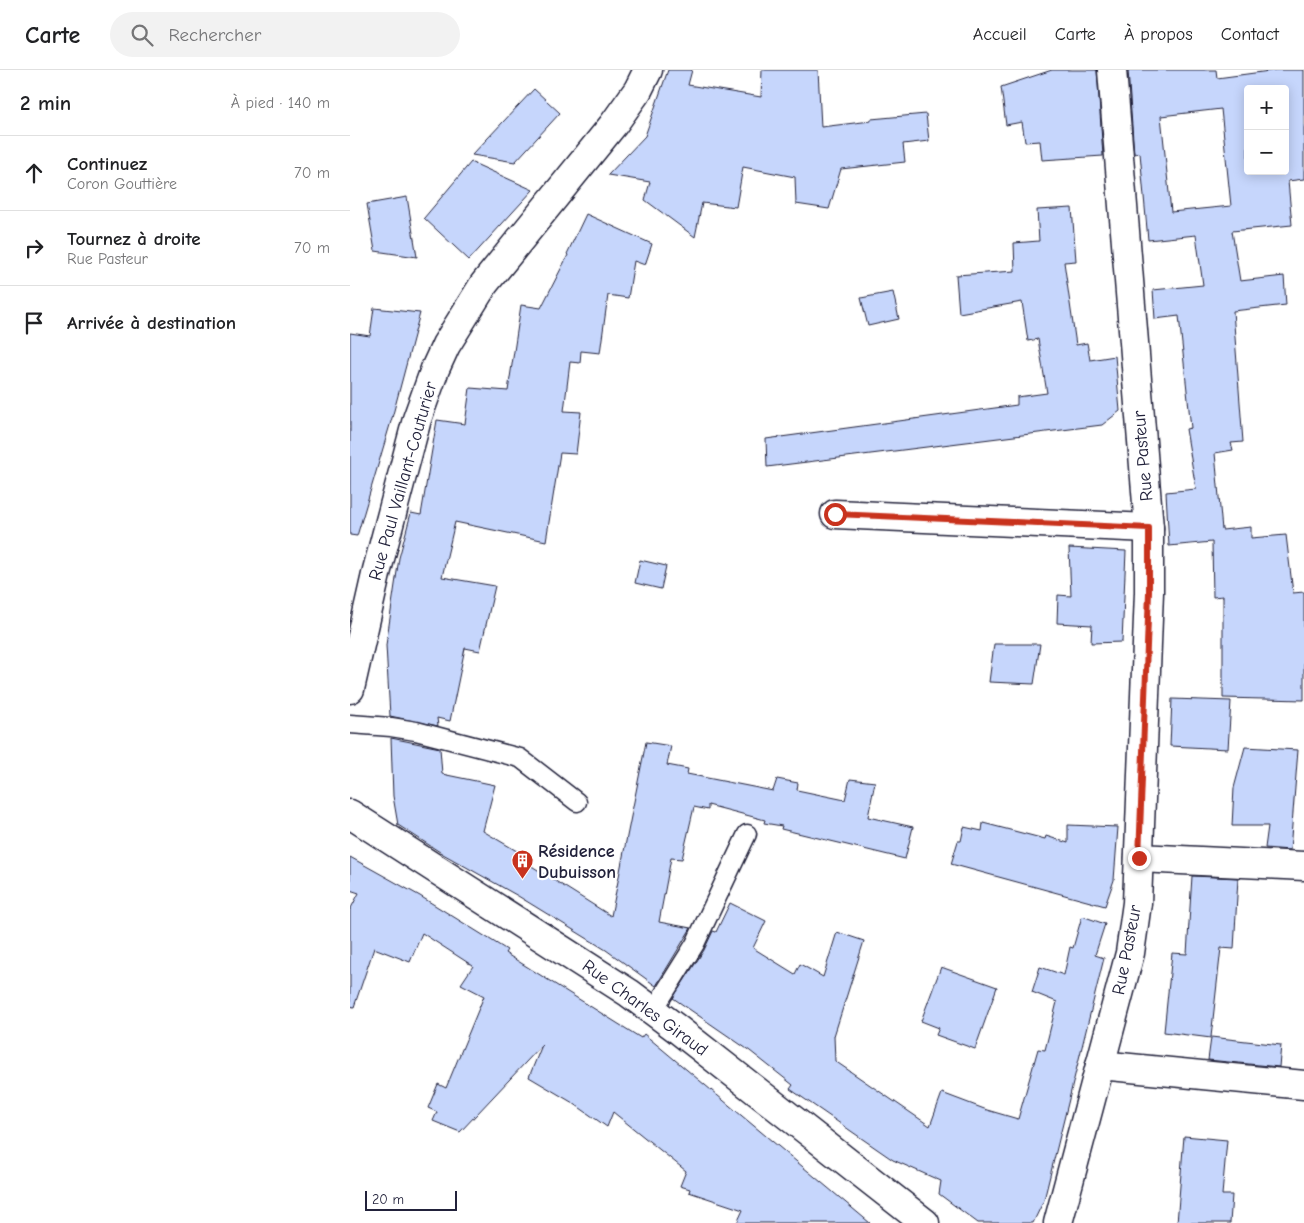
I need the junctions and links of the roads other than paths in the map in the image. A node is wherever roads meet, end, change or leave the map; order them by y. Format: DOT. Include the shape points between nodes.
graph roads {
  1 [pos="648,70"];
  2 [pos="1112,70"];
  3 [pos="835,514"];
  4 [pos="1149,528"];
  5 [pos="350,689"];
  6 [pos="350,724"];
  7 [pos="578,802"];
  8 [pos="350,814"];
  9 [pos="748,834"];
  10 [pos="1139,858"];
  11 [pos="1304,866"];
  12 [pos="653,1011"];
  13 [pos="1100,1065"];
  14 [pos="1304,1085"];
  15 [pos="925,1223"];
  16 [pos="1058,1223"];
  1 -- 5 [label="street, Rue Paul Vaillant-Couturier" via="613,125 484,284 446,345 417,419"];
  2 -- 4 [label="street, Rue Pasteur"];
  3 -- 4 [label="street"];
  4 -- 10 [label="street, Rue Pasteur"];
  6 -- 7 [label="lane" via="416,731 520,758"];
  8 -- 12 [label="street, Rue Charles Giraud"];
  9 -- 12 [label="lane" via="695,944"];
  10 -- 11 [label="street"];
  10 -- 13 [label="street, Rue Pasteur" via="1132,944"];
  12 -- 15 [label="street, Rue Charles Giraud"];
  13 -- 14 [label="street"];
  13 -- 16 [label="street, Rue Pasteur"];
}
